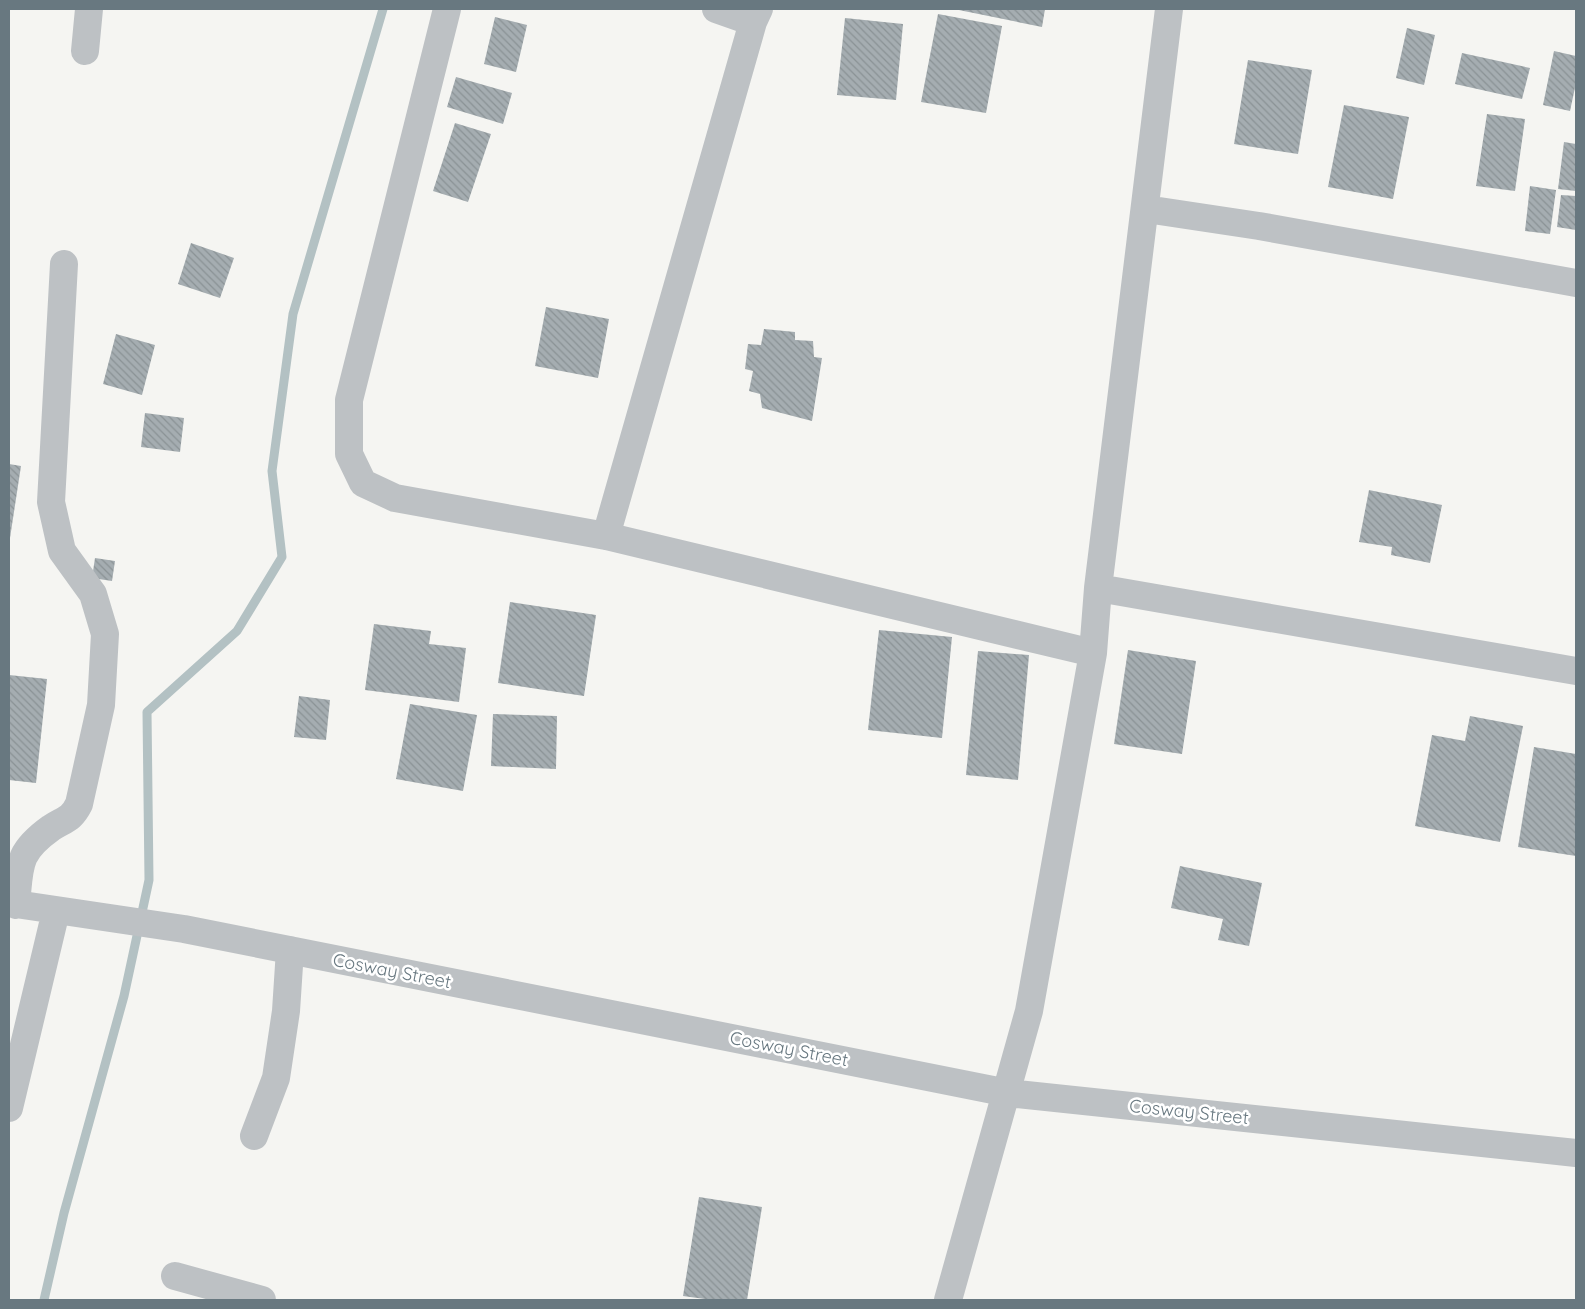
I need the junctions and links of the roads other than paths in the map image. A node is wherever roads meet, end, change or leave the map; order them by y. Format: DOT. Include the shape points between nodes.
graph roads {
  1 [pos="89,9"];
  2 [pos="447,9"];
  3 [pos="716,9"];
  4 [pos="1169,9"];
  5 [pos="756,15"];
  6 [pos="85,51"];
  7 [pos="1146,209"];
  8 [pos="64,264"];
  9 [pos="1576,283"];
  10 [pos="606,536"];
  11 [pos="1098,588"];
  12 [pos="1093,653"];
  13 [pos="1576,671"];
  14 [pos="12,904"];
  15 [pos="63,913"];
  16 [pos="290,950"];
  17 [pos="1008,1092"];
  18 [pos="9,1108"];
  19 [pos="254,1136"];
  20 [pos="1576,1153"];
  21 [pos="175,1276"];
  22 [pos="262,1300"];
  23 [pos="948,1300"];
  1 -- 6 [label="street"];
  2 -- 10 [label="street" via="349,400 349,454 363,483 394,498"];
  3 -- 5 [label="street"];
  4 -- 7 [label="street"];
  5 -- 10 [label="street"];
  7 -- 9 [label="street"];
  7 -- 11 [label="street"];
  8 -- 14 [label="street" via="50,502 62,551 93,594 105,634 101,706 79,804 72,817 27,847 20,863"];
  10 -- 12 [label="street"];
  11 -- 12 [label="street"];
  11 -- 13 [label="street"];
  12 -- 17 [label="street" via="1029,1012"];
  14 -- 15 [label="street, Cosway Street"];
  15 -- 16 [label="street, Cosway Street" via="184,929"];
  15 -- 18 [label="street"];
  16 -- 17 [label="street, Cosway Street"];
  16 -- 19 [label="street" via="286,1012 276,1078"];
  17 -- 20 [label="street, Cosway Street"];
  17 -- 23 [label="street"];
  21 -- 22 [label="street"];
}
